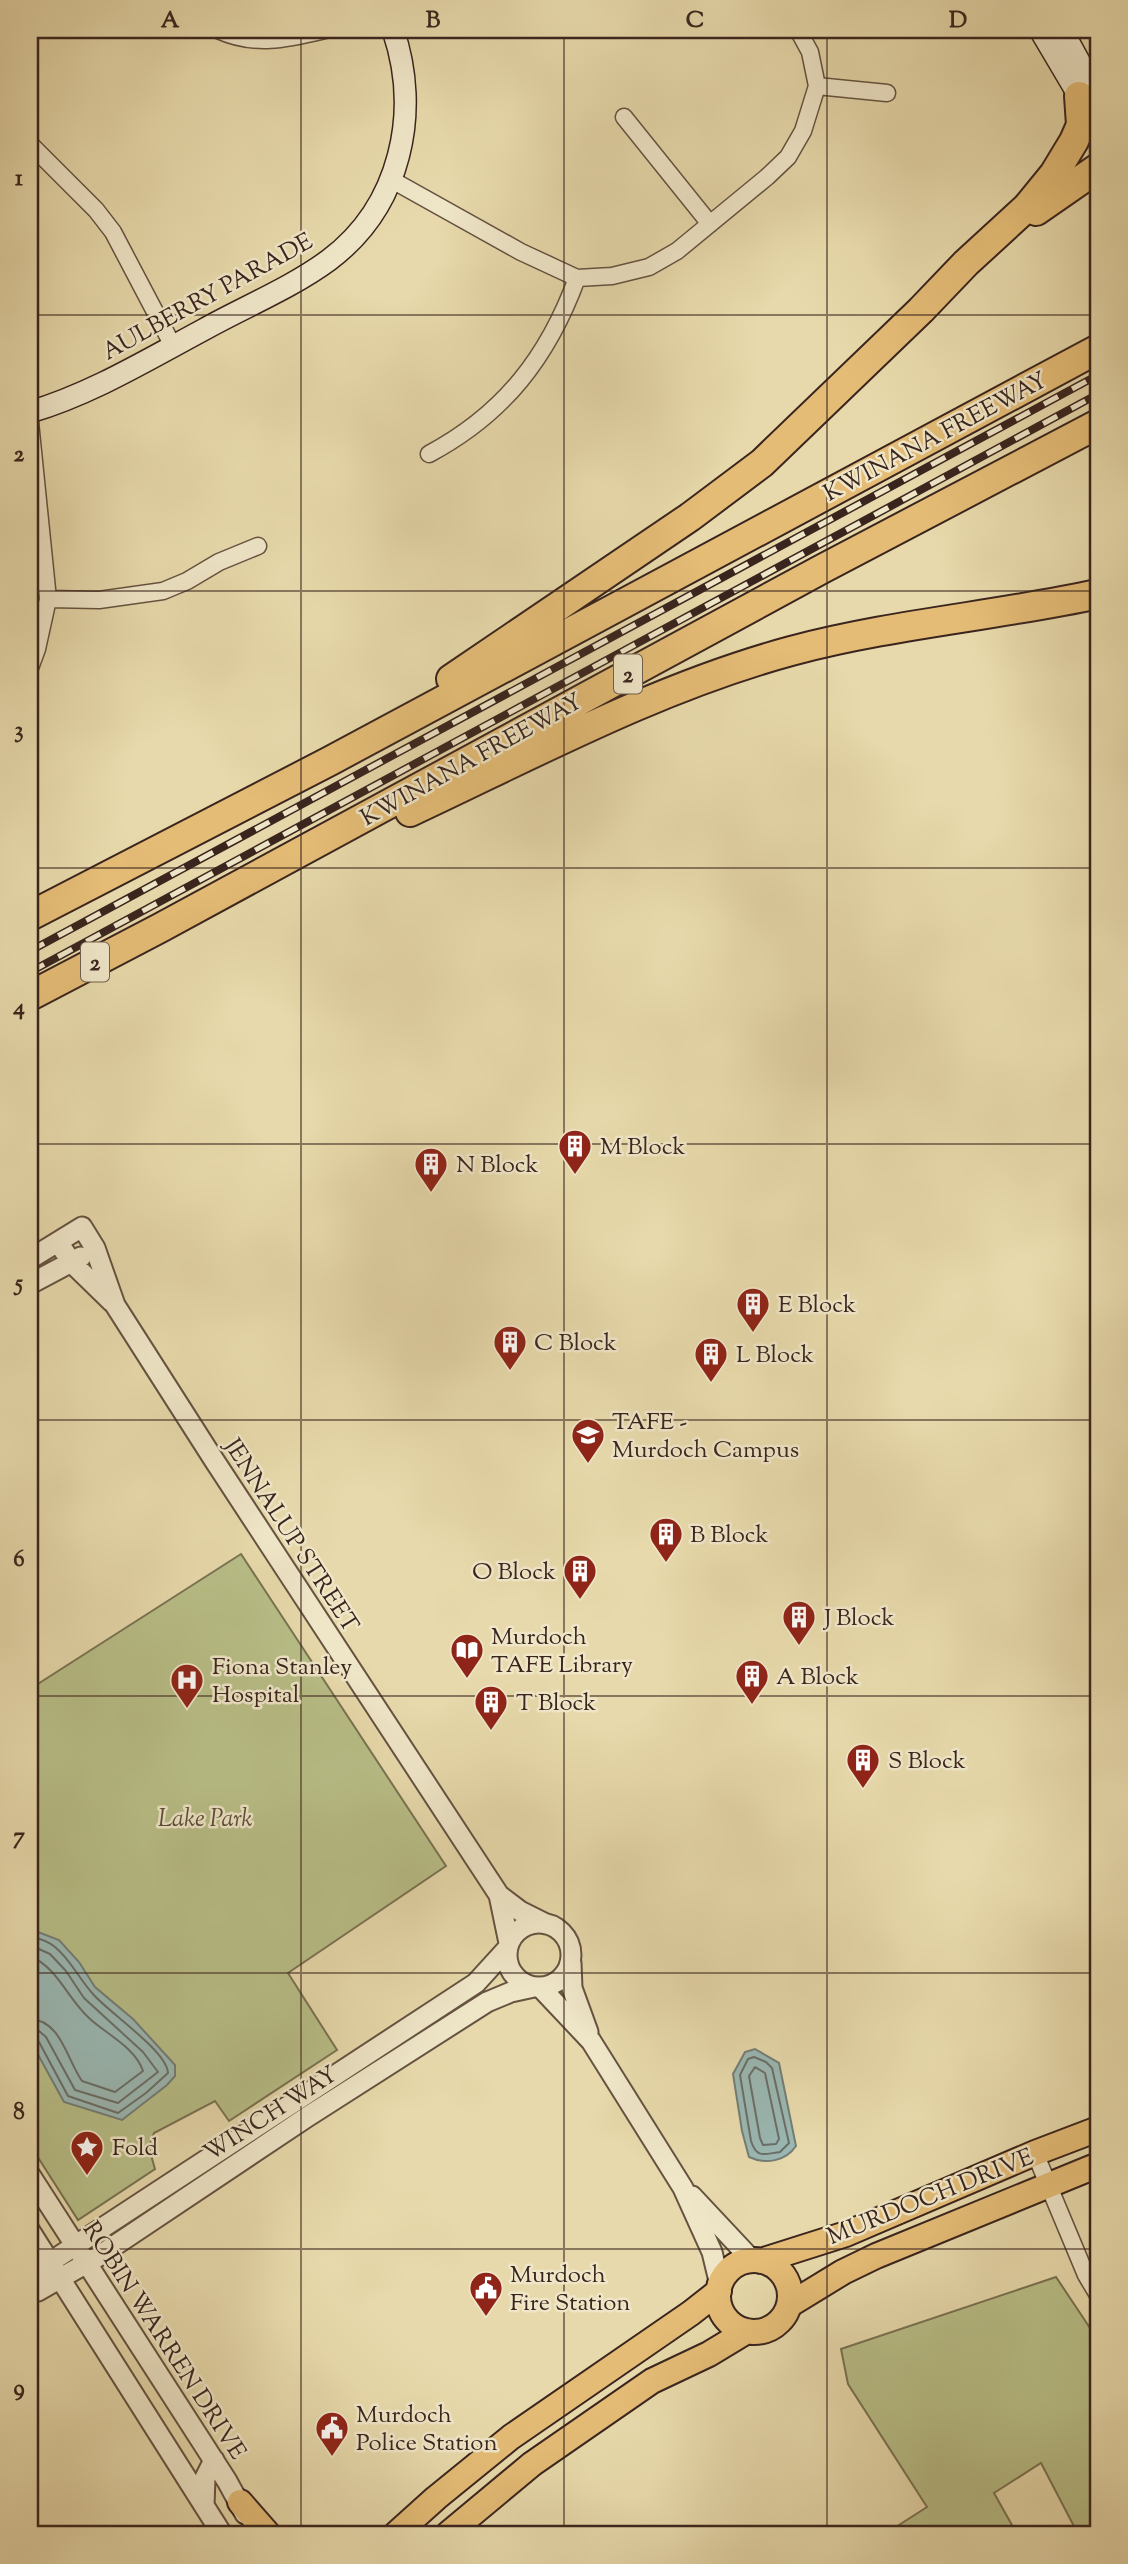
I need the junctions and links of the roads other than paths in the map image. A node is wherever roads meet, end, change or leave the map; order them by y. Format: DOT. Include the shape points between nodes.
graph roads {
  1 [pos="218,30"];
  2 [pos="325,30"];
  3 [pos="393,30"];
  4 [pos="798,30"];
  5 [pos="1040,30"];
  6 [pos="1062,30"];
  7 [pos="817,86"];
  8 [pos="887,93"];
  9 [pos="1088,96"];
  10 [pos="624,117"];
  11 [pos="1098,128"];
  12 [pos="30,144"];
  13 [pos="1098,168"];
  14 [pos="392,180"];
  15 [pos="710,224"];
  16 [pos="966,263"];
  17 [pos="577,278"];
  18 [pos="173,346"];
  19 [pos="1098,349"];
  20 [pos="30,412"];
  21 [pos="30,422"];
  22 [pos="1098,424"];
  23 [pos="429,454"];
  24 [pos="258,546"];
  25 [pos="1098,594"];
  26 [pos="48,599"];
  27 [pos="30,668"];
  28 [pos="330,761"];
  29 [pos="30,916"];
  30 [pos="160,928"];
  31 [pos="30,996"];
  32 [pos="58,1242"];
  33 [pos="94,1248"];
  34 [pos="30,1259"];
  35 [pos="72,1263"];
  36 [pos="30,1284"];
  37 [pos="116,1305"];
  38 [pos="499,1895"];
  39 [pos="546,1924"];
  40 [pos="508,1946"];
  41 [pos="570,1962"];
  42 [pos="537,1988"];
  43 [pos="591,2042"];
  44 [pos="1098,2129"];
  45 [pos="1035,2153"];
  46 [pos="1098,2165"];
  47 [pos="30,2175"];
  48 [pos="1048,2185"];
  49 [pos="683,2188"];
  50 [pos="34,2238"];
  51 [pos="757,2260"];
  52 [pos="67,2265"];
  53 [pos="719,2288"];
  54 [pos="1098,2295"];
  55 [pos="73,2299"];
  56 [pos="789,2305"];
  57 [pos="747,2331"];
  58 [pos="511,2437"];
  59 [pos="214,2460"];
  60 [pos="532,2464"];
  61 [pos="240,2502"];
  62 [pos="204,2506"];
  63 [pos="222,2534"];
  64 [pos="253,2534"];
  65 [pos="268,2534"];
  66 [pos="396,2534"];
  67 [pos="448,2534"];
  1 -- 2 [label="street" via="269,42"];
  3 -- 14 [label="main road, AULBERRY PARADE" via="406,108"];
  4 -- 7 [label="street" via="810,52"];
  5 -- 9 [label="main road"];
  6 -- 9 [label="main road"];
  7 -- 8 [label="street"];
  7 -- 15 [label="street" via="803,131 788,157"];
  9 -- 11 [label="main road"];
  9 -- 16 [label="highway" via="1081,125 1054,174 1027,207"];
  10 -- 15 [label="street"];
  12 -- 18 [label="street" via="113,232"];
  13 -- 16 [label="highway"];
  14 -- 17 [label="street"];
  14 -- 18 [label="main road, AULBERRY PARADE" via="357,233 331,259"];
  15 -- 17 [label="street" via="649,267"];
  16 -- 28 [label="highway" via="762,463 690,517"];
  17 -- 23 [label="street" via="549,342 517,387 485,418"];
  18 -- 20 [label="main road, AULBERRY PARADE" via="92,388"];
  19 -- 28 [label="highway, KWINANA FREEWAY"];
  21 -- 26 [label="street"];
  22 -- 30 [label="highway, KWINANA FREEWAY / 2"];
  24 -- 26 [label="street" via="163,591 99,600"];
  25 -- 30 [label="highway" via="862,634 706,679 635,706"];
  26 -- 27 [label="street"];
  28 -- 29 [label="highway, KWINANA FREEWAY"];
  30 -- 31 [label="highway, KWINANA FREEWAY / 2"];
  32 -- 33 [label="street, JENNALUP STREET" via="82,1227"];
  32 -- 34 [label="street"];
  32 -- 35 [label="street, JENNALUP STREET"];
  33 -- 35 [label="street"];
  33 -- 37 [label="street, JENNALUP STREET"];
  35 -- 36 [label="street"];
  35 -- 37 [label="street, JENNALUP STREET"];
  37 -- 38 [label="street, JENNALUP STREET"];
  38 -- 39 [label="street, JENNALUP STREET"];
  38 -- 40 [label="street, JENNALUP STREET"];
  39 -- 40 [label="street" via="527,1925"];
  39 -- 41 [label="street, JENNALUP STREET" via="561,1931 568,1941"];
  40 -- 42 [label="street, JENNALUP STREET" via="508,1966 514,1976"];
  40 -- 52 [label="street, WINCH WAY" via="476,1983"];
  41 -- 42 [label="street" via="561,1979"];
  41 -- 43 [label="street, JENNALUP STREET" via="572,1988"];
  42 -- 43 [label="street, JENNALUP STREET"];
  42 -- 52 [label="street, WINCH WAY" via="487,2001 290,2129"];
  43 -- 49 [label="street, JENNALUP STREET"];
  44 -- 45 [label="main road, MURDOCH DRIVE"];
  45 -- 48 [label="street"];
  45 -- 51 [label="main road, MURDOCH DRIVE" via="846,2234"];
  46 -- 48 [label="main road, MURDOCH DRIVE"];
  47 -- 52 [label="street, ROBIN WARREN DRIVE" via="63,2227"];
  48 -- 54 [label="street"];
  48 -- 56 [label="main road, MURDOCH DRIVE" via="854,2267"];
  49 -- 51 [label="street, JENNALUP STREET"];
  49 -- 53 [label="street, JENNALUP STREET" via="712,2252"];
  50 -- 52 [label="street, ROBIN WARREN DRIVE"];
  51 -- 53 [label="main road, MURDOCH DRIVE" via="731,2268"];
  51 -- 56 [label="main road" via="772,2265 787,2282"];
  52 -- 55 [label="street"];
  52 -- 55 [label="street" via="56,2288"];
  52 -- 59 [label="street, ROBIN WARREN DRIVE"];
  53 -- 57 [label="main road" via="722,2312"];
  53 -- 58 [label="main road, MURDOCH DRIVE"];
  55 -- 62 [label="street"];
  56 -- 57 [label="main road, MURDOCH DRIVE" via="777,2323 758,2332"];
  57 -- 60 [label="main road, MURDOCH DRIVE" via="652,2381"];
  58 -- 60 [label="main road"];
  58 -- 66 [label="main road, MURDOCH DRIVE"];
  59 -- 61 [label="street, ROBIN WARREN DRIVE"];
  59 -- 62 [label="street" via="205,2478"];
  60 -- 67 [label="main road, MURDOCH DRIVE"];
  61 -- 64 [label="street, ROBIN WARREN DRIVE"];
  61 -- 65 [label="main road"];
  62 -- 63 [label="street"];
}
